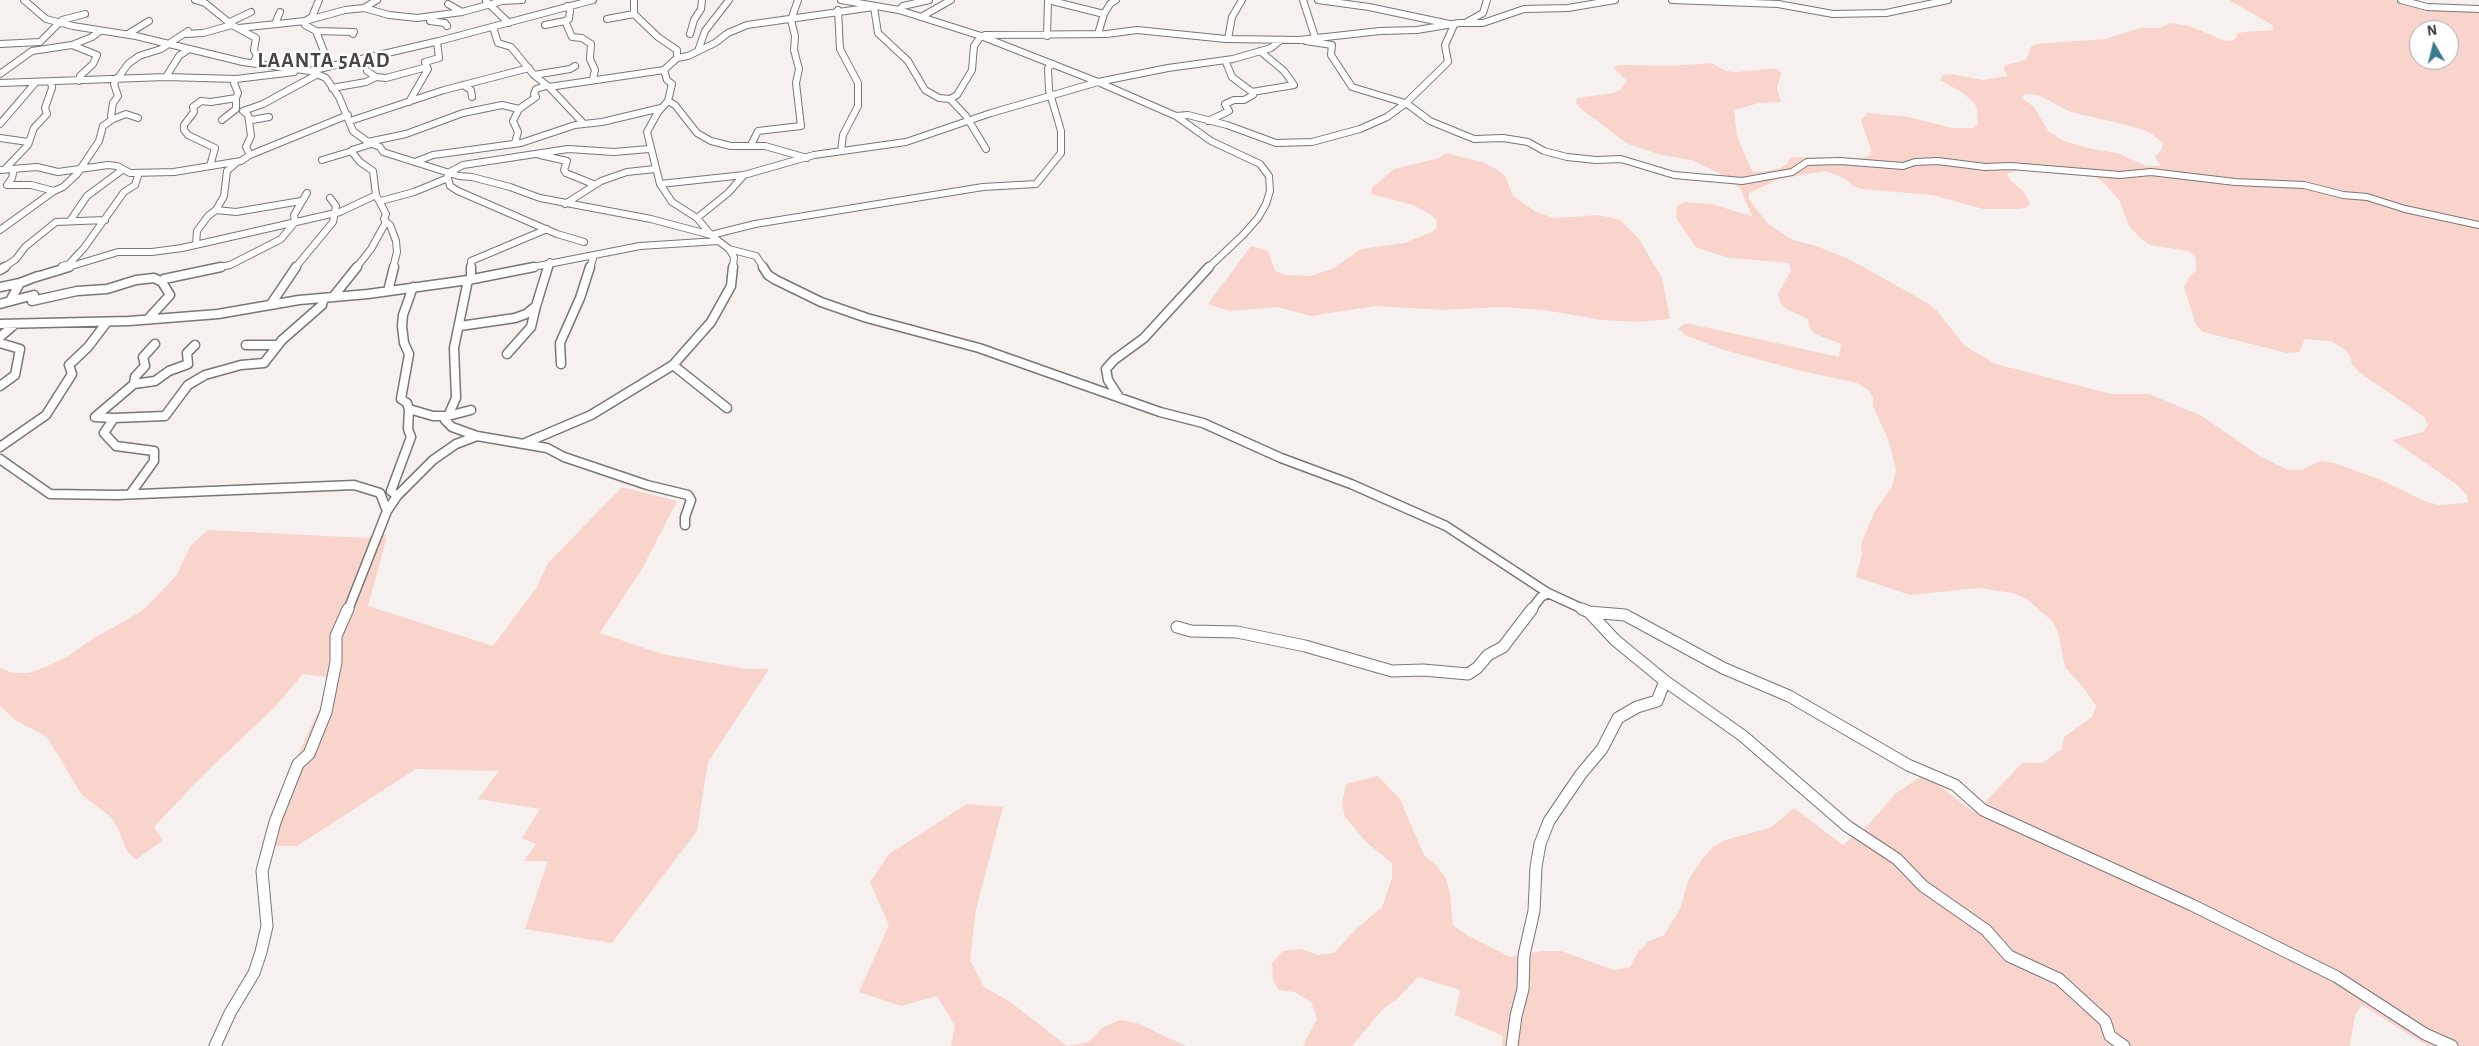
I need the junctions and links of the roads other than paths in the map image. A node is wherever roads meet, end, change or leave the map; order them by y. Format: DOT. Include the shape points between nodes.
graph roads {
  1 [pos="24,0"];
  2 [pos="195,0"];
  3 [pos="319,0"];
  4 [pos="378,0"];
  5 [pos="484,0"];
  6 [pos="522,0"];
  7 [pos="594,0"];
  8 [pos="634,0"];
  9 [pos="702,0"];
  10 [pos="729,0"];
  11 [pos="798,0"];
  12 [pos="841,0"];
  13 [pos="929,0"];
  14 [pos="951,0"];
  15 [pos="1048,0"];
  16 [pos="1116,0"];
  17 [pos="1242,0"];
  18 [pos="1303,0"];
  19 [pos="1318,0"];
  20 [pos="1487,0"];
  21 [pos="1602,0"];
  22 [pos="1615,0"];
  23 [pos="1672,0"];
  24 [pos="1948,0"];
  25 [pos="2401,0"];
  26 [pos="207,1"];
  27 [pos="912,1"];
  28 [pos="1780,2"];
  29 [pos="491,3"];
  30 [pos="448,4"];
  31 [pos="567,6"];
  32 [pos="874,7"];
  33 [pos="364,8"];
  34 [pos="2479,9"];
  35 [pos="838,10"];
  36 [pos="899,10"];
  37 [pos="251,12"];
  38 [pos="280,12"];
  39 [pos="462,12"];
  40 [pos="85,14"];
  41 [pos="634,14"];
  42 [pos="1104,14"];
  43 [pos="431,16"];
  44 [pos="922,17"];
  45 [pos="607,19"];
  46 [pos="791,20"];
  47 [pos="149,21"];
  48 [pos="305,21"];
  49 [pos="565,21"];
  50 [pos="60,22"];
  51 [pos="510,23"];
  52 [pos="1465,23"];
  53 [pos="231,24"];
  54 [pos="275,24"];
  55 [pos="545,25"];
  56 [pos="1454,25"];
  57 [pos="447,26"];
  58 [pos="493,27"];
  59 [pos="239,28"];
  60 [pos="100,31"];
  61 [pos="316,31"];
  62 [pos="128,34"];
  63 [pos="353,34"];
  64 [pos="690,34"];
  65 [pos="1098,34"];
  66 [pos="981,36"];
  67 [pos="1047,36"];
  68 [pos="1315,37"];
  69 [pos="1228,39"];
  70 [pos="1281,40"];
  71 [pos="1299,40"];
  72 [pos="436,42"];
  73 [pos="170,43"];
  74 [pos="0,44"];
  75 [pos="72,45"];
  76 [pos="189,49"];
  77 [pos="698,51"];
  78 [pos="1260,51"];
  79 [pos="678,58"];
  80 [pos="1225,60"];
  81 [pos="254,63"];
  82 [pos="1053,64"];
  83 [pos="575,66"];
  84 [pos="323,67"];
  85 [pos="427,67"];
  86 [pos="529,68"];
  87 [pos="664,70"];
  88 [pos="307,71"];
  89 [pos="367,71"];
  90 [pos="0,74"];
  91 [pos="318,74"];
  92 [pos="534,75"];
  93 [pos="166,77"];
  94 [pos="376,77"];
  95 [pos="118,78"];
  96 [pos="236,79"];
  97 [pos="593,79"];
  98 [pos="79,81"];
  99 [pos="36,82"];
  100 [pos="52,82"];
  101 [pos="1098,82"];
  102 [pos="0,83"];
  103 [pos="463,85"];
  104 [pos="547,87"];
  105 [pos="332,88"];
  106 [pos="1252,92"];
  107 [pos="1050,96"];
  108 [pos="472,97"];
  109 [pos="236,98"];
  110 [pos="950,99"];
  111 [pos="668,101"];
  112 [pos="409,102"];
  113 [pos="1405,103"];
  114 [pos="661,108"];
  115 [pos="236,109"];
  116 [pos="519,109"];
  117 [pos="245,110"];
  118 [pos="1176,116"];
  119 [pos="269,117"];
  120 [pos="138,118"];
  121 [pos="248,118"];
  122 [pos="349,118"];
  123 [pos="113,120"];
  124 [pos="222,120"];
  125 [pos="1208,121"];
  126 [pos="968,122"];
  127 [pos="583,123"];
  128 [pos="0,124"];
  129 [pos="0,138"];
  130 [pos="28,142"];
  131 [pos="370,143"];
  132 [pos="515,143"];
  133 [pos="751,145"];
  134 [pos="649,149"];
  135 [pos="986,149"];
  136 [pos="352,151"];
  137 [pos="841,151"];
  138 [pos="538,154"];
  139 [pos="250,155"];
  140 [pos="807,158"];
  141 [pos="322,160"];
  142 [pos="242,162"];
  143 [pos="415,162"];
  144 [pos="210,166"];
  145 [pos="82,167"];
  146 [pos="14,169"];
  147 [pos="655,169"];
  148 [pos="3,170"];
  149 [pos="122,170"];
  150 [pos="139,173"];
  151 [pos="448,175"];
  152 [pos="744,175"];
  153 [pos="593,184"];
  154 [pos="660,184"];
  155 [pos="54,191"];
  156 [pos="307,193"];
  157 [pos="330,198"];
  158 [pos="378,198"];
  159 [pos="301,201"];
  160 [pos="565,204"];
  161 [pos="216,210"];
  162 [pos="335,213"];
  163 [pos="697,218"];
  164 [pos="0,220"];
  165 [pos="105,220"];
  166 [pos="70,221"];
  167 [pos="10,222"];
  168 [pos="295,222"];
  169 [pos="386,222"];
  170 [pos="2479,225"];
  171 [pos="0,230"];
  172 [pos="547,230"];
  173 [pos="714,238"];
  174 [pos="584,242"];
  175 [pos="196,244"];
  176 [pos="729,249"];
  177 [pos="594,254"];
  178 [pos="550,262"];
  179 [pos="0,270"];
  180 [pos="33,278"];
  181 [pos="470,279"];
  182 [pos="162,282"];
  183 [pos="20,284"];
  184 [pos="0,287"];
  185 [pos="414,287"];
  186 [pos="388,291"];
  187 [pos="329,298"];
  188 [pos="10,301"];
  189 [pos="0,304"];
  190 [pos="271,304"];
  191 [pos="536,306"];
  192 [pos="148,319"];
  193 [pos="107,322"];
  194 [pos="0,324"];
  195 [pos="15,324"];
  196 [pos="460,326"];
  197 [pos="0,337"];
  198 [pos="0,343"];
  199 [pos="155,344"];
  200 [pos="246,344"];
  201 [pos="195,345"];
  202 [pos="277,345"];
  203 [pos="507,354"];
  204 [pos="561,364"];
  205 [pos="673,365"];
  206 [pos="134,384"];
  207 [pos="0,386"];
  208 [pos="1119,397"];
  209 [pos="727,408"];
  210 [pos="409,409"];
  211 [pos="471,410"];
  212 [pos="448,416"];
  213 [pos="114,418"];
  214 [pos="477,436"];
  215 [pos="525,443"];
  216 [pos="0,446"];
  217 [pos="0,460"];
  218 [pos="131,494"];
  219 [pos="397,496"];
  220 [pos="386,512"];
  221 [pos="685,525"];
  222 [pos="1548,593"];
  223 [pos="1589,612"];
  224 [pos="1177,628"];
  225 [pos="1665,681"];
  226 [pos="215,1046"];
  227 [pos="1512,1046"];
  228 [pos="2124,1046"];
  229 [pos="2452,1046"];
  1 -- 50 [label="street" via="41,16"];
  2 -- 26 [label="street"];
  3 -- 48 [label="street" via="312,18"];
  4 -- 33 [label="street"];
  5 -- 29 [label="street"];
  6 -- 29 [label="street"];
  7 -- 31 [label="street"];
  8 -- 41 [label="street"];
  9 -- 64 [label="street"];
  10 -- 77 [label="street" via="705,31"];
  11 -- 46 [label="street"];
  12 -- 32 [label="street"];
  13 -- 27 [label="street"];
  14 -- 44 [label="street"];
  15 -- 42 [label="street"];
  15 -- 67 [label="street"];
  16 -- 42 [label="street"];
  17 -- 69 [label="street" via="1232,17"];
  18 -- 68 [label="street"];
  19 -- 56 [label="street"];
  20 -- 52 [label="street" via="1483,13"];
  21 -- 22 [label="street"];
  21 -- 52 [label="street" via="1568,8 1524,10 1492,22"];
  23 -- 28 [label="street"];
  24 -- 28 [label="street" via="1886,13 1833,14"];
  25 -- 34 [label="street" via="2427,7"];
  26 -- 53 [label="street"];
  27 -- 36 [label="street"];
  29 -- 39 [label="street"];
  29 -- 51 [label="street" via="491,8"];
  30 -- 39 [label="street"];
  31 -- 49 [label="street" via="569,19"];
  31 -- 51 [label="street"];
  32 -- 35 [label="street"];
  32 -- 36 [label="street"];
  32 -- 110 [label="street" via="878,33 908,61 924,90 939,98"];
  33 -- 43 [label="street" via="405,18"];
  33 -- 48 [label="street"];
  35 -- 46 [label="street"];
  35 -- 137 [label="street" via="840,50 858,83 858,106 844,135"];
  36 -- 44 [label="street"];
  37 -- 53 [label="street"];
  38 -- 54 [label="street"];
  39 -- 43 [label="street"];
  40 -- 50 [label="street"];
  41 -- 45 [label="street"];
  41 -- 79 [label="street" via="677,50"];
  42 -- 65 [label="street"];
  43 -- 57 [label="street" via="430,21 445,22"];
  44 -- 66 [label="street"];
  46 -- 77 [label="street" via="747,25 728,32"];
  46 -- 133 [label="street" via="799,69 796,83 801,126 758,131"];
  47 -- 62 [label="street"];
  48 -- 54 [label="street"];
  48 -- 61 [label="street" via="305,25"];
  49 -- 55 [label="street"];
  49 -- 97 [label="street" via="572,37 582,38 590,44 590,59 595,70"];
  50 -- 60 [label="street"];
  50 -- 74 [label="street" via="40,42"];
  51 -- 58 [label="street"];
  52 -- 56 [label="street"];
  53 -- 59 [label="street"];
  53 -- 73 [label="street" via="203,33 187,32"];
  54 -- 59 [label="street"];
  56 -- 68 [label="street"];
  56 -- 113 [label="street" via="1445,45 1448,62"];
  58 -- 72 [label="street"];
  58 -- 86 [label="street" via="498,43 511,47"];
  59 -- 81 [label="street" via="256,38"];
  60 -- 62 [label="street"];
  60 -- 75 [label="street"];
  61 -- 63 [label="street"];
  61 -- 84 [label="street" via="325,53"];
  62 -- 73 [label="street"];
  65 -- 67 [label="street"];
  65 -- 69 [label="street" via="1138,30"];
  66 -- 67 [label="street"];
  66 -- 82 [label="street"];
  66 -- 110 [label="street" via="974,46 972,70 957,95"];
  68 -- 71 [label="street"];
  69 -- 70 [label="street"];
  70 -- 71 [label="street"];
  70 -- 78 [label="street"];
  71 -- 113 [label="street" via="1332,45 1331,55 1352,87"];
  72 -- 84 [label="street"];
  72 -- 85 [label="street" via="439,58 426,62"];
  73 -- 76 [label="street"];
  73 -- 95 [label="street" via="134,60"];
  75 -- 90 [label="street" via="32,51"];
  75 -- 98 [label="street" via="97,55"];
  76 -- 81 [label="street"];
  76 -- 93 [label="street" via="179,56"];
  77 -- 79 [label="street"];
  78 -- 80 [label="street"];
  78 -- 106 [label="street" via="1284,71 1294,85"];
  79 -- 87 [label="street"];
  80 -- 101 [label="street"];
  80 -- 106 [label="street" via="1232,77"];
  81 -- 88 [label="street"];
  82 -- 101 [label="street"];
  82 -- 107 [label="street" via="1048,68"];
  83 -- 92 [label="street"];
  84 -- 88 [label="street"];
  85 -- 94 [label="street" via="386,78"];
  85 -- 112 [label="street"];
  86 -- 92 [label="street"];
  86 -- 103 [label="street"];
  87 -- 97 [label="street"];
  87 -- 111 [label="street" via="672,84"];
  88 -- 91 [label="street"];
  88 -- 96 [label="street"];
  89 -- 94 [label="street"];
  91 -- 105 [label="street" via="326,78"];
  91 -- 117 [label="street" via="263,104"];
  92 -- 104 [label="street"];
  93 -- 95 [label="street"];
  93 -- 96 [label="street"];
  94 -- 105 [label="street"];
  95 -- 98 [label="street"];
  95 -- 123 [label="street" via="114,84 118,96 113,103"];
  96 -- 109 [label="street"];
  97 -- 104 [label="street"];
  98 -- 100 [label="street"];
  99 -- 100 [label="street"];
  99 -- 102 [label="street"];
  99 -- 128 [label="street"];
  100 -- 130 [label="street" via="45,108 47,114 34,128"];
  101 -- 107 [label="street"];
  101 -- 118 [label="street"];
  103 -- 108 [label="street" via="471,90"];
  103 -- 112 [label="street"];
  104 -- 116 [label="street" via="536,89 536,97"];
  104 -- 127 [label="street"];
  105 -- 122 [label="street"];
  106 -- 125 [label="street" via="1253,95 1244,100 1225,104 1229,111"];
  107 -- 126 [label="street"];
  107 -- 173 [label="street" via="1061,131 1061,153 1036,184 983,186 755,224"];
  109 -- 115 [label="street"];
  109 -- 144 [label="street" via="201,101 193,106 194,112 184,125 188,135 215,148"];
  110 -- 126 [label="street"];
  111 -- 114 [label="street"];
  111 -- 133 [label="street" via="705,139 731,146"];
  112 -- 122 [label="street"];
  113 -- 125 [label="street" via="1368,126 1296,144 1276,143 1240,128"];
  113 -- 170 [label="street" via="1430,121 1474,139 1528,142 1544,151 1567,157 1621,159 1683,176 1742,181 1792,172 1807,162 1840,161 1903,166 1938,161 2120,175 2151,172 2228,181 2304,184"];
  114 -- 127 [label="street" via="587,125"];
  114 -- 134 [label="street" via="647,132"];
  115 -- 117 [label="street"];
  115 -- 124 [label="street"];
  116 -- 131 [label="street" via="502,105 463,113"];
  116 -- 132 [label="street" via="513,121 518,132"];
  117 -- 121 [label="street"];
  118 -- 125 [label="street" via="1188,115"];
  118 -- 208 [label="street" via="1211,141 1260,164 1269,176 1270,191 1258,218 1243,235 1217,258 1144,338 1106,369 1108,380"];
  119 -- 121 [label="street"];
  120 -- 123 [label="street" via="126,114"];
  121 -- 139 [label="street" via="251,136 246,147"];
  122 -- 131 [label="street" via="353,131"];
  122 -- 139 [label="street"];
  123 -- 145 [label="street" via="103,126 99,141"];
  126 -- 135 [label="street"];
  126 -- 137 [label="street" via="906,142"];
  127 -- 132 [label="street"];
  129 -- 130 [label="street"];
  130 -- 148 [label="street" via="22,154"];
  131 -- 136 [label="street"];
  131 -- 143 [label="street" via="383,152"];
  132 -- 143 [label="street" via="434,155"];
  133 -- 140 [label="street"];
  134 -- 138 [label="street" via="614,152 568,149"];
  134 -- 147 [label="street"];
  136 -- 141 [label="street"];
  136 -- 158 [label="street" via="373,171"];
  137 -- 140 [label="street"];
  138 -- 151 [label="street" via="464,166"];
  138 -- 153 [label="street" via="567,161 566,173"];
  139 -- 142 [label="street"];
  140 -- 152 [label="street"];
  142 -- 144 [label="street"];
  142 -- 161 [label="street" via="227,171 224,196"];
  143 -- 151 [label="street"];
  144 -- 150 [label="street"];
  145 -- 146 [label="street" via="58,172 37,167"];
  145 -- 149 [label="street" via="108,165"];
  145 -- 155 [label="street" via="63,187"];
  146 -- 148 [label="street"];
  146 -- 155 [label="street" via="7,185 31,185"];
  147 -- 153 [label="street" via="627,172"];
  147 -- 154 [label="street"];
  149 -- 150 [label="street"];
  149 -- 166 [label="street" via="87,196"];
  150 -- 165 [label="street" via="135,185 124,192"];
  151 -- 158 [label="street" via="414,192"];
  151 -- 160 [label="street" via="510,187"];
  151 -- 172 [label="street" via="450,186 458,191"];
  152 -- 154 [label="street"];
  152 -- 163 [label="street"];
  153 -- 160 [label="street"];
  154 -- 163 [label="street" via="672,202"];
  155 -- 167 [label="street"];
  156 -- 159 [label="street"];
  157 -- 162 [label="street" via="336,206"];
  158 -- 162 [label="street"];
  158 -- 169 [label="street" via="386,214"];
  159 -- 161 [label="street" via="236,212"];
  159 -- 168 [label="street" via="294,216"];
  160 -- 173 [label="street" via="651,219"];
  161 -- 175 [label="street" via="197,231"];
  162 -- 168 [label="street"];
  162 -- 190 [label="street" via="334,222 295,268"];
  163 -- 173 [label="street"];
  164 -- 167 [label="street"];
  165 -- 166 [label="street"];
  165 -- 180 [label="street" via="69,264"];
  166 -- 179 [label="street" via="56,222"];
  167 -- 171 [label="street"];
  168 -- 175 [label="street"];
  168 -- 182 [label="street" via="282,239 230,265"];
  169 -- 186 [label="street" via="396,241 397,252"];
  169 -- 187 [label="street" via="371,249"];
  172 -- 174 [label="street"];
  172 -- 181 [label="street" via="471,261"];
  173 -- 176 [label="street"];
  173 -- 177 [label="street"];
  175 -- 180 [label="street" via="152,252 118,252"];
  176 -- 205 [label="street" via="734,257 731,286 711,322"];
  176 -- 208 [label="street" via="756,256 768,275 821,302 978,348"];
  177 -- 178 [label="street"];
  177 -- 204 [label="street" via="580,298 562,334"];
  178 -- 181 [label="street"];
  178 -- 191 [label="street"];
  180 -- 183 [label="street"];
  181 -- 185 [label="street"];
  181 -- 196 [label="street" via="457,326"];
  182 -- 188 [label="street" via="154,278 136,280 107,289 77,291 41,300 32,301 34,295"];
  182 -- 192 [label="street" via="170,295"];
  183 -- 184 [label="street"];
  183 -- 188 [label="street"];
  185 -- 186 [label="street"];
  185 -- 210 [label="street" via="402,326 409,354 402,400"];
  186 -- 187 [label="street"];
  187 -- 190 [label="street"];
  187 -- 202 [label="street"];
  188 -- 189 [label="street"];
  190 -- 192 [label="street" via="218,314"];
  191 -- 196 [label="street" via="515,318"];
  191 -- 203 [label="street" via="531,327"];
  192 -- 193 [label="street"];
  193 -- 195 [label="street"];
  193 -- 216 [label="street" via="69,365 72,374 46,415"];
  194 -- 195 [label="street"];
  195 -- 197 [label="street"];
  196 -- 212 [label="street" via="454,348 456,398"];
  198 -- 207 [label="street" via="20,349 15,375"];
  199 -- 206 [label="street" via="143,357 145,366"];
  200 -- 202 [label="street"];
  201 -- 206 [label="street" via="187,353 188,364 155,381"];
  202 -- 213 [label="street" via="264,363 216,372 188,385 165,416"];
  205 -- 209 [label="street"];
  205 -- 215 [label="street" via="591,415"];
  206 -- 213 [label="street" via="95,417"];
  208 -- 222 [label="street" via="1203,423 1446,526"];
  210 -- 212 [label="street" via="433,416"];
  210 -- 219 [label="street" via="411,437 391,491"];
  211 -- 212 [label="street"];
  212 -- 214 [label="street" via="445,420 452,427"];
  213 -- 218 [label="street" via="104,433 116,446 154,451 154,461"];
  214 -- 215 [label="street"];
  214 -- 219 [label="street" via="456,444 433,460"];
  215 -- 221 [label="street" via="647,485 688,495 691,500"];
  217 -- 218 [label="street" via="50,494"];
  218 -- 220 [label="street" via="354,485 380,493"];
  219 -- 220 [label="street"];
  220 -- 226 [label="street" via="336,636 336,662 326,712 309,754 298,764 275,822 262,872 267,926 254,974 230,1013"];
  222 -- 223 [label="street"];
  222 -- 224 [label="street" via="1541,597 1503,647 1468,674 1392,671 1305,646 1237,632"];
  223 -- 225 [label="street" via="1615,640"];
  223 -- 229 [label="street" via="1625,615 1724,668 1789,696 1908,765 1955,785 1983,810 2192,905 2337,976 2425,1034"];
  225 -- 227 [label="street" via="1656,701 1618,718 1602,749 1548,821 1536,867 1534,911 1524,955 1523,989"];
  225 -- 228 [label="street" via="1743,736 1847,826 1897,859 1923,886 1986,930 2008,956 2059,979 2104,1021 2110,1036"];
}
